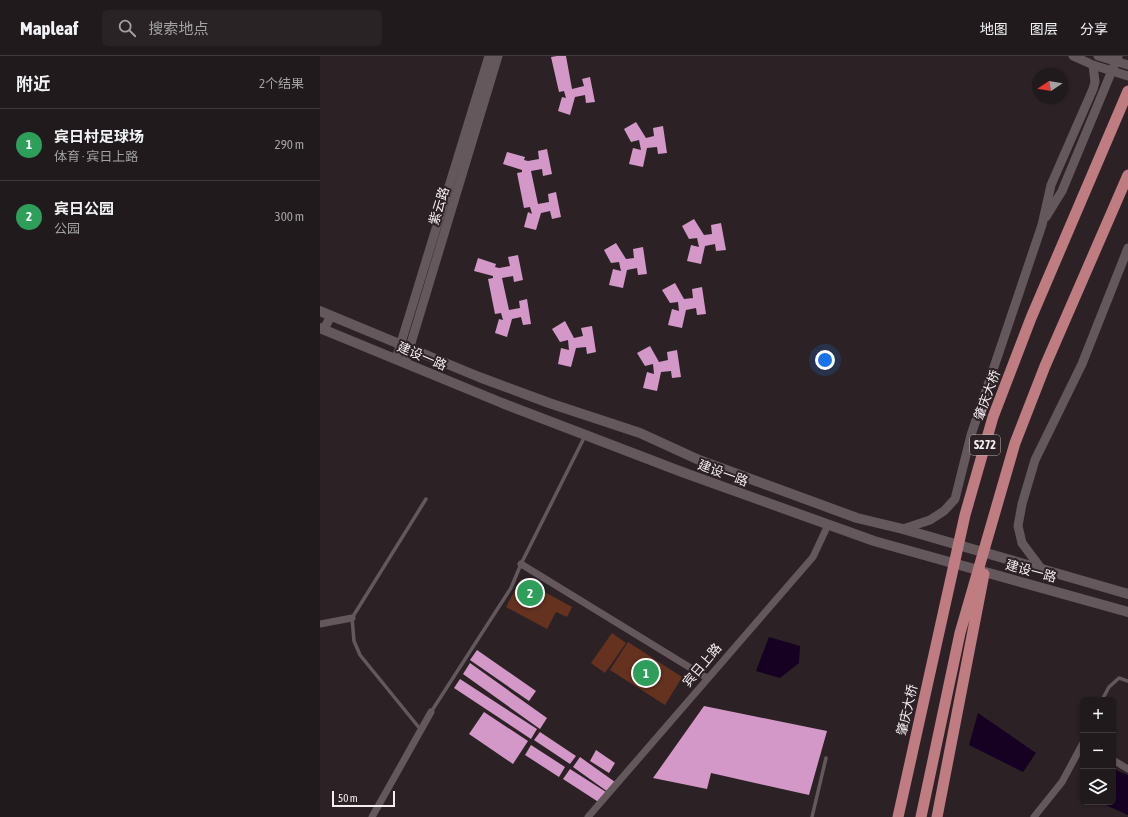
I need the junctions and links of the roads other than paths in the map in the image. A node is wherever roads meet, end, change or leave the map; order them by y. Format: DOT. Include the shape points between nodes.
graph roads {
  1 [pos="489,56"];
  2 [pos="498,56"];
  3 [pos="1072,56"];
  4 [pos="1098,56"];
  5 [pos="1118,56"];
  6 [pos="1093,65"];
  7 [pos="1128,65"];
  8 [pos="1128,76"];
  9 [pos="1128,91"];
  10 [pos="1128,175"];
  11 [pos="1042,225"];
  12 [pos="1128,249"];
  13 [pos="320,311"];
  14 [pos="331,316"];
  15 [pos="322,328"];
  16 [pos="400,344"];
  17 [pos="410,349"];
  18 [pos="401,361"];
  19 [pos="586,435"];
  20 [pos="426,499"];
  21 [pos="994,514"];
  22 [pos="828,525"];
  23 [pos="903,529"];
  24 [pos="521,564"];
  25 [pos="1043,571"];
  26 [pos="1128,594"];
  27 [pos="1128,612"];
  28 [pos="352,618"];
  29 [pos="320,624"];
  30 [pos="707,678"];
  31 [pos="1128,681"];
  32 [pos="1104,697"];
  33 [pos="431,712"];
  34 [pos="421,730"];
  35 [pos="1080,749"];
  36 [pos="826,758"];
  37 [pos="1116,762"];
  38 [pos="1128,769"];
  39 [pos="372,817"];
  40 [pos="588,817"];
  41 [pos="812,817"];
  42 [pos="898,817"];
  43 [pos="921,817"];
  44 [pos="937,817"];
  45 [pos="1034,817"];
  1 -- 16 [label="street, 紫云路"];
  2 -- 17 [label="street, 紫云路"];
  3 -- 6 [label="street"];
  4 -- 7 [label="street"];
  5 -- 11 [label="street" via="1062,191"];
  6 -- 8 [label="street"];
  6 -- 11 [label="street" via="1093,89 1051,185"];
  9 -- 42 [label="main road, 肇庆大桥 / S272" via="1031,318 993,417 965,515"];
  10 -- 21 [label="main road, S272" via="1045,366 1015,443"];
  11 -- 23 [label="street" via="988,381 955,499 944,511 930,520"];
  12 -- 25 [label="street" via="1082,364 1035,460 1022,504 1018,526 1022,543"];
  13 -- 14 [label="main road, 建设一路"];
  14 -- 15 [label="street"];
  14 -- 16 [label="main road, 建设一路"];
  15 -- 18 [label="main road, 建设一路"];
  16 -- 17 [label="main road, 建设一路"];
  16 -- 18 [label="street, 紫云路"];
  17 -- 18 [label="street, 紫云路"];
  17 -- 23 [label="main road, 建设一路" via="479,378 640,433 699,460 857,518"];
  18 -- 19 [label="main road, 建设一路"];
  19 -- 22 [label="main road, 建设一路"];
  19 -- 24 [label="lane"];
  20 -- 28 [label="lane"];
  21 -- 43 [label="main road, S272" via="960,633"];
  21 -- 44 [label="main road" via="973,638"];
  22 -- 27 [label="main road, 建设一路" via="874,542"];
  22 -- 30 [label="street, 宾日上路" via="813,557"];
  23 -- 25 [label="main road, 建设一路"];
  24 -- 30 [label="street"];
  24 -- 33 [label="lane" via="512,588"];
  25 -- 26 [label="main road, 建设一路"];
  28 -- 29 [label="street"];
  28 -- 34 [label="lane" via="354,640 360,654"];
  30 -- 40 [label="street, 宾日上路"];
  31 -- 32 [label="lane" via="1119,678"];
  33 -- 34 [label="street"];
  34 -- 39 [label="street"];
  35 -- 45 [label="street" via="1062,782"];
  36 -- 41 [label="lane"];
  37 -- 38 [label="street"];
}
